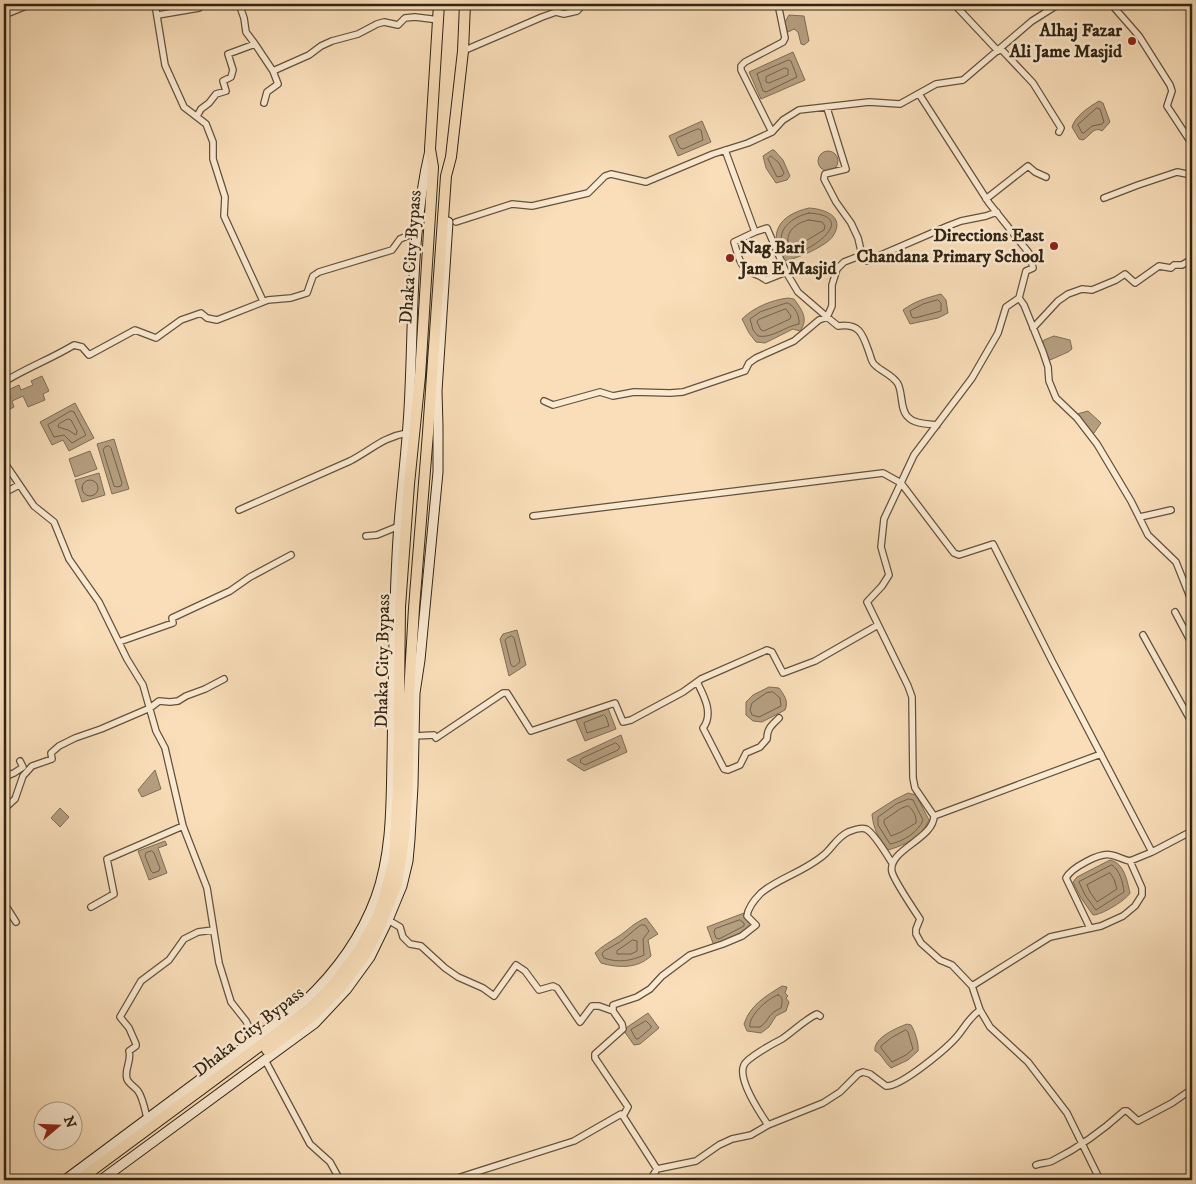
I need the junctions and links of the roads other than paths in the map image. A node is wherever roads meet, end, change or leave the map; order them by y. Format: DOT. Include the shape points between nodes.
graph roads {
  1 [pos="31,4"];
  2 [pos="155,4"];
  3 [pos="202,4"];
  4 [pos="238,4"];
  5 [pos="439,4"];
  6 [pos="465,4"];
  7 [pos="584,4"];
  8 [pos="778,4"];
  9 [pos="954,4"];
  10 [pos="1059,4"];
  11 [pos="1111,4"];
  12 [pos="4,15"];
  13 [pos="158,15"];
  14 [pos="439,20"];
  15 [pos="255,44"];
  16 [pos="999,50"];
  17 [pos="463,51"];
  18 [pos="273,71"];
  19 [pos="919,94"];
  20 [pos="264,103"];
  21 [pos="828,108"];
  22 [pos="197,116"];
  23 [pos="772,132"];
  24 [pos="1059,132"];
  25 [pos="1192,144"];
  26 [pos="430,149"];
  27 [pos="725,150"];
  28 [pos="450,160"];
  29 [pos="1192,175"];
  30 [pos="1046,177"];
  31 [pos="1104,198"];
  32 [pos="986,199"];
  33 [pos="996,212"];
  34 [pos="456,222"];
  35 [pos="417,232"];
  36 [pos="755,232"];
  37 [pos="862,255"];
  38 [pos="1192,259"];
  39 [pos="786,272"];
  40 [pos="1019,298"];
  41 [pos="263,301"];
  42 [pos="827,317"];
  43 [pos="1033,328"];
  44 [pos="4,382"];
  45 [pos="544,401"];
  46 [pos="937,425"];
  47 [pos="407,433"];
  48 [pos="4,462"];
  49 [pos="901,483"];
  50 [pos="19,484"];
  51 [pos="4,493"];
  52 [pos="239,510"];
  53 [pos="1171,510"];
  54 [pos="532,516"];
  55 [pos="1140,517"];
  56 [pos="399,526"];
  57 [pos="366,536"];
  58 [pos="292,555"];
  59 [pos="1192,602"];
  60 [pos="1174,612"];
  61 [pos="878,625"];
  62 [pos="1143,635"];
  63 [pos="119,642"];
  64 [pos="1192,644"];
  65 [pos="224,679"];
  66 [pos="697,682"];
  67 [pos="150,708"];
  68 [pos="779,718"];
  69 [pos="1192,723"];
  70 [pos="414,736"];
  71 [pos="1101,754"];
  72 [pos="20,761"];
  73 [pos="4,777"];
  74 [pos="4,809"];
  75 [pos="934,816"];
  76 [pos="183,826"];
  77 [pos="1192,831"];
  78 [pos="1152,852"];
  79 [pos="1130,862"];
  80 [pos="892,863"];
  81 [pos="4,903"];
  82 [pos="91,907"];
  83 [pos="388,920"];
  84 [pos="16,922"];
  85 [pos="1090,928"];
  86 [pos="213,930"];
  87 [pos="972,986"];
  88 [pos="980,1010"];
  89 [pos="612,1011"];
  90 [pos="820,1016"];
  91 [pos="255,1040"];
  92 [pos="265,1060"];
  93 [pos="1192,1089"];
  94 [pos="623,1116"];
  95 [pos="147,1118"];
  96 [pos="768,1125"];
  97 [pos="1082,1143"];
  98 [pos="1036,1165"];
  99 [pos="657,1169"];
  100 [pos="65,1180"];
  101 [pos="79,1180"];
  102 [pos="90,1180"];
  103 [pos="101,1180"];
  104 [pos="340,1180"];
  105 [pos="451,1180"];
  106 [pos="650,1180"];
  107 [pos="1100,1180"];
  1 -- 12 [label="street"];
  2 -- 13 [label="street"];
  3 -- 13 [label="street" via="199,8"];
  4 -- 15 [label="street" via="246,32"];
  5 -- 14 [label="highway, Dhaka City Bypass"];
  6 -- 17 [label="highway, Dhaka City Bypass"];
  7 -- 17 [label="street" via="577,12 542,16"];
  8 -- 23 [label="street" via="785,38 783,42 741,66"];
  9 -- 16 [label="street"];
  10 -- 16 [label="street" via="1032,21"];
  11 -- 25 [label="street" via="1139,36 1170,85 1172,91 1167,106"];
  13 -- 22 [label="street" via="165,65 184,107"];
  14 -- 18 [label="street" via="415,17 405,18 398,25 377,24 358,34 332,41"];
  14 -- 26 [label="highway, Dhaka City Bypass"];
  15 -- 18 [label="street"];
  15 -- 22 [label="street" via="228,54 233,70 231,77 223,81 226,91 216,94"];
  16 -- 19 [label="street" via="963,80 936,84"];
  16 -- 24 [label="street" via="1033,83 1061,128"];
  17 -- 28 [label="highway, Dhaka City Bypass"];
  18 -- 20 [label="street" via="278,84 267,92"];
  19 -- 21 [label="street" via="900,104 869,102"];
  19 -- 32 [label="street"];
  21 -- 23 [label="street" via="799,110"];
  21 -- 37 [label="street" via="846,169 825,174 824,179 851,223"];
  22 -- 41 [label="street" via="206,124 213,142 213,159 225,197 224,216"];
  23 -- 27 [label="street"];
  26 -- 35 [label="main road"];
  26 -- 101 [label="highway, Dhaka City Bypass" via="434,167 400,607 396,839 389,884 378,915 360,949 334,984 307,1011"];
  27 -- 34 [label="street" via="646,182 611,174 588,193 532,206 512,204"];
  27 -- 36 [label="street"];
  28 -- 70 [label="main road" via="437,391 438,472 415,693"];
  28 -- 102 [label="highway, Dhaka City Bypass" via="446,176 414,608 404,839 391,902 366,954 341,988 312,1017"];
  29 -- 31 [label="street" via="1177,172"];
  30 -- 32 [label="street" via="1028,166"];
  32 -- 33 [label="street"];
  33 -- 37 [label="street" via="960,221 867,261"];
  33 -- 40 [label="street" via="1029,253 1034,268 1026,271"];
  35 -- 41 [label="street" via="400,239 392,250 319,272 313,276 307,293"];
  35 -- 47 [label="main road"];
  36 -- 39 [label="street" via="767,228 770,231"];
  36 -- 39 [label="street" via="734,242 741,264 766,280"];
  37 -- 42 [label="street" via="844,262 837,269 832,285 832,306"];
  38 -- 43 [label="street" via="1171,268 1160,266 1135,284 1125,274 1092,290 1082,289 1068,294"];
  39 -- 42 [label="street" via="798,292"];
  40 -- 43 [label="street"];
  40 -- 46 [label="street" via="1006,307 998,333 972,378"];
  41 -- 44 [label="street" via="217,320 201,313 181,320 156,338 135,330 89,355 82,347 74,345"];
  42 -- 45 [label="street" via="794,341 756,358 745,371 683,392 634,392 613,396 600,392 553,405"];
  42 -- 46 [label="street" via="838,326 855,326 858,329 874,364 898,383 908,418"];
  43 -- 55 [label="street" via="1044,352 1056,398 1097,444"];
  46 -- 49 [label="street" via="914,455"];
  47 -- 52 [label="street" via="385,439 350,461"];
  47 -- 56 [label="main road"];
  48 -- 50 [label="street"];
  49 -- 54 [label="street" via="883,473"];
  49 -- 61 [label="street" via="884,519 881,547 889,575 867,602"];
  49 -- 71 [label="street" via="954,553 958,555 993,544"];
  50 -- 51 [label="street"];
  50 -- 63 [label="street" via="34,506 54,522 69,559 99,602"];
  53 -- 55 [label="street"];
  55 -- 59 [label="street" via="1148,536 1176,562"];
  56 -- 57 [label="street"];
  56 -- 91 [label="main road" via="394,608 390,838 380,882 363,926 342,960 304,1002"];
  58 -- 63 [label="street" via="250,576 230,591 172,618 173,623"];
  60 -- 64 [label="street"];
  61 -- 66 [label="street" via="815,661 783,673 772,652 767,650"];
  61 -- 75 [label="street" via="912,697 913,778 915,788"];
  62 -- 69 [label="street"];
  63 -- 67 [label="street" via="143,685"];
  65 -- 67 [label="street" via="178,700 159,701"];
  66 -- 68 [label="street" via="709,716 702,728 724,769 740,765 746,753 760,747 767,739 770,726"];
  66 -- 70 [label="street" via="631,720 623,722 615,703 531,731 507,693 502,693 436,738 434,735"];
  67 -- 74 [label="street" via="60,746 51,753 52,759 32,766 23,776 15,799"];
  67 -- 76 [label="street" via="165,748"];
  70 -- 83 [label="main road" via="408,861"];
  71 -- 75 [label="street"];
  71 -- 78 [label="street"];
  72 -- 73 [label="street" via="23,767"];
  75 -- 80 [label="street" via="932,824 918,840"];
  76 -- 82 [label="street" via="107,860 114,894"];
  76 -- 86 [label="street" via="207,888"];
  77 -- 78 [label="street"];
  78 -- 79 [label="street"];
  79 -- 85 [label="street" via="1142,888 1136,906 1123,916"];
  79 -- 85 [label="street" via="1104,854 1069,873 1066,878"];
  80 -- 87 [label="street" via="892,873 920,919 916,934 940,960 952,965"];
  80 -- 89 [label="street" via="866,829 847,832 815,861 760,895 747,912 756,925 742,936 690,954 650,989 613,1005"];
  81 -- 84 [label="street"];
  83 -- 89 [label="street" via="400,927 410,944 421,946 458,977 494,996 516,965 525,971 539,990 553,986 558,988 580,1022 592,1006"];
  83 -- 92 [label="main road" via="370,957 346,990 315,1023"];
  85 -- 87 [label="street" via="1050,937"];
  86 -- 91 [label="street" via="231,1002 246,1021"];
  86 -- 95 [label="street" via="198,932 184,939 169,960 141,981 120,1017 136,1044 129,1051 126,1072 129,1083 139,1092"];
  87 -- 88 [label="street"];
  88 -- 96 [label="street" via="971,1016 948,1046 897,1084 886,1086 863,1072 823,1103"];
  88 -- 97 [label="street" via="990,1027 1028,1062 1067,1113"];
  89 -- 94 [label="street" via="623,1028 595,1054 595,1058 628,1107"];
  90 -- 96 [label="street" via="812,1016 744,1064 742,1071 746,1087"];
  91 -- 95 [label="main road"];
  92 -- 103 [label="main road"];
  92 -- 104 [label="street" via="310,1144 330,1162"];
  93 -- 97 [label="street" via="1138,1121 1124,1111"];
  94 -- 99 [label="street"];
  94 -- 105 [label="street" via="621,1114 574,1141"];
  95 -- 100 [label="main road"];
  96 -- 99 [label="street" via="751,1135 719,1145 696,1161"];
  97 -- 98 [label="street" via="1048,1164"];
  97 -- 107 [label="street"];
  99 -- 106 [label="street"];
}
